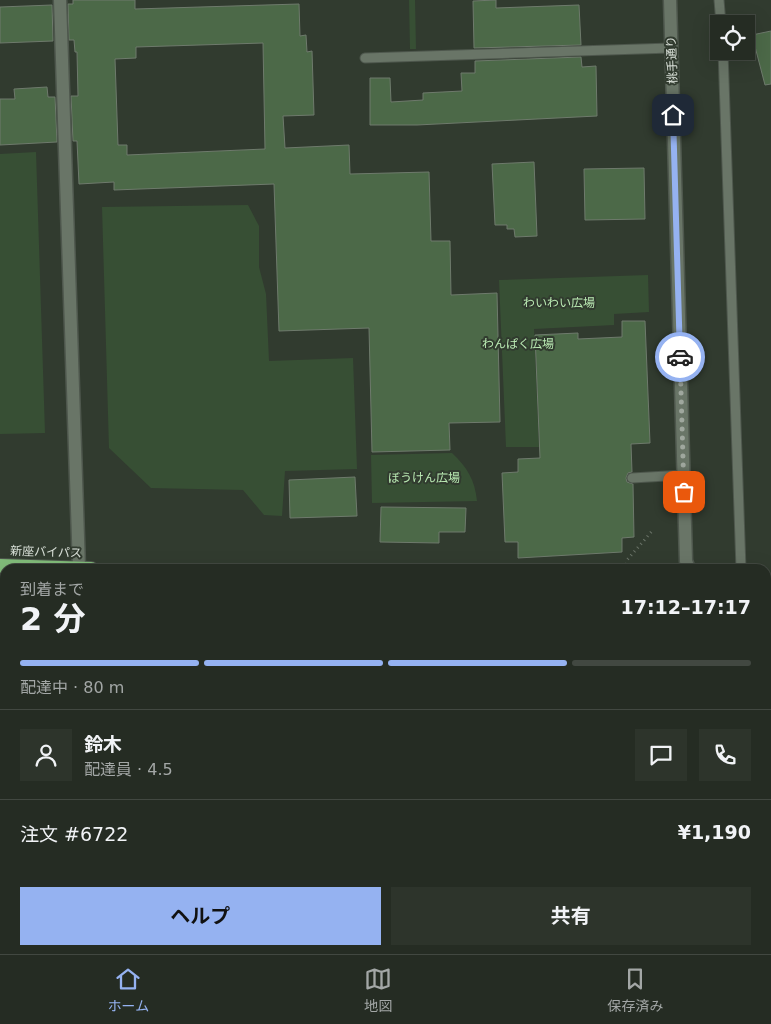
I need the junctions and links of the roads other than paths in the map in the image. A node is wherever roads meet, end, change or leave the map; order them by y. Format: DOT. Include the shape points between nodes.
graph roads {
  1 [pos="60,0"];
  2 [pos="670,0"];
  3 [pos="719,0"];
  4 [pos="720,15"];
  5 [pos="671,48"];
  6 [pos="365,58"];
  7 [pos="723,60"];
  8 [pos="684,475"];
  9 [pos="632,478"];
  10 [pos="79,564"];
  11 [pos="688,564"];
  12 [pos="741,564"];
  1 -- 10 [label="street"];
  2 -- 5 [label="street, 桃手通り"];
  3 -- 4 [label="lane"];
  5 -- 6 [label="lane"];
  5 -- 8 [label="street, 桃手通り"];
  7 -- 12 [label="lane"];
  8 -- 9 [label="lane"];
  8 -- 11 [label="street, 桃手通り"];
}
